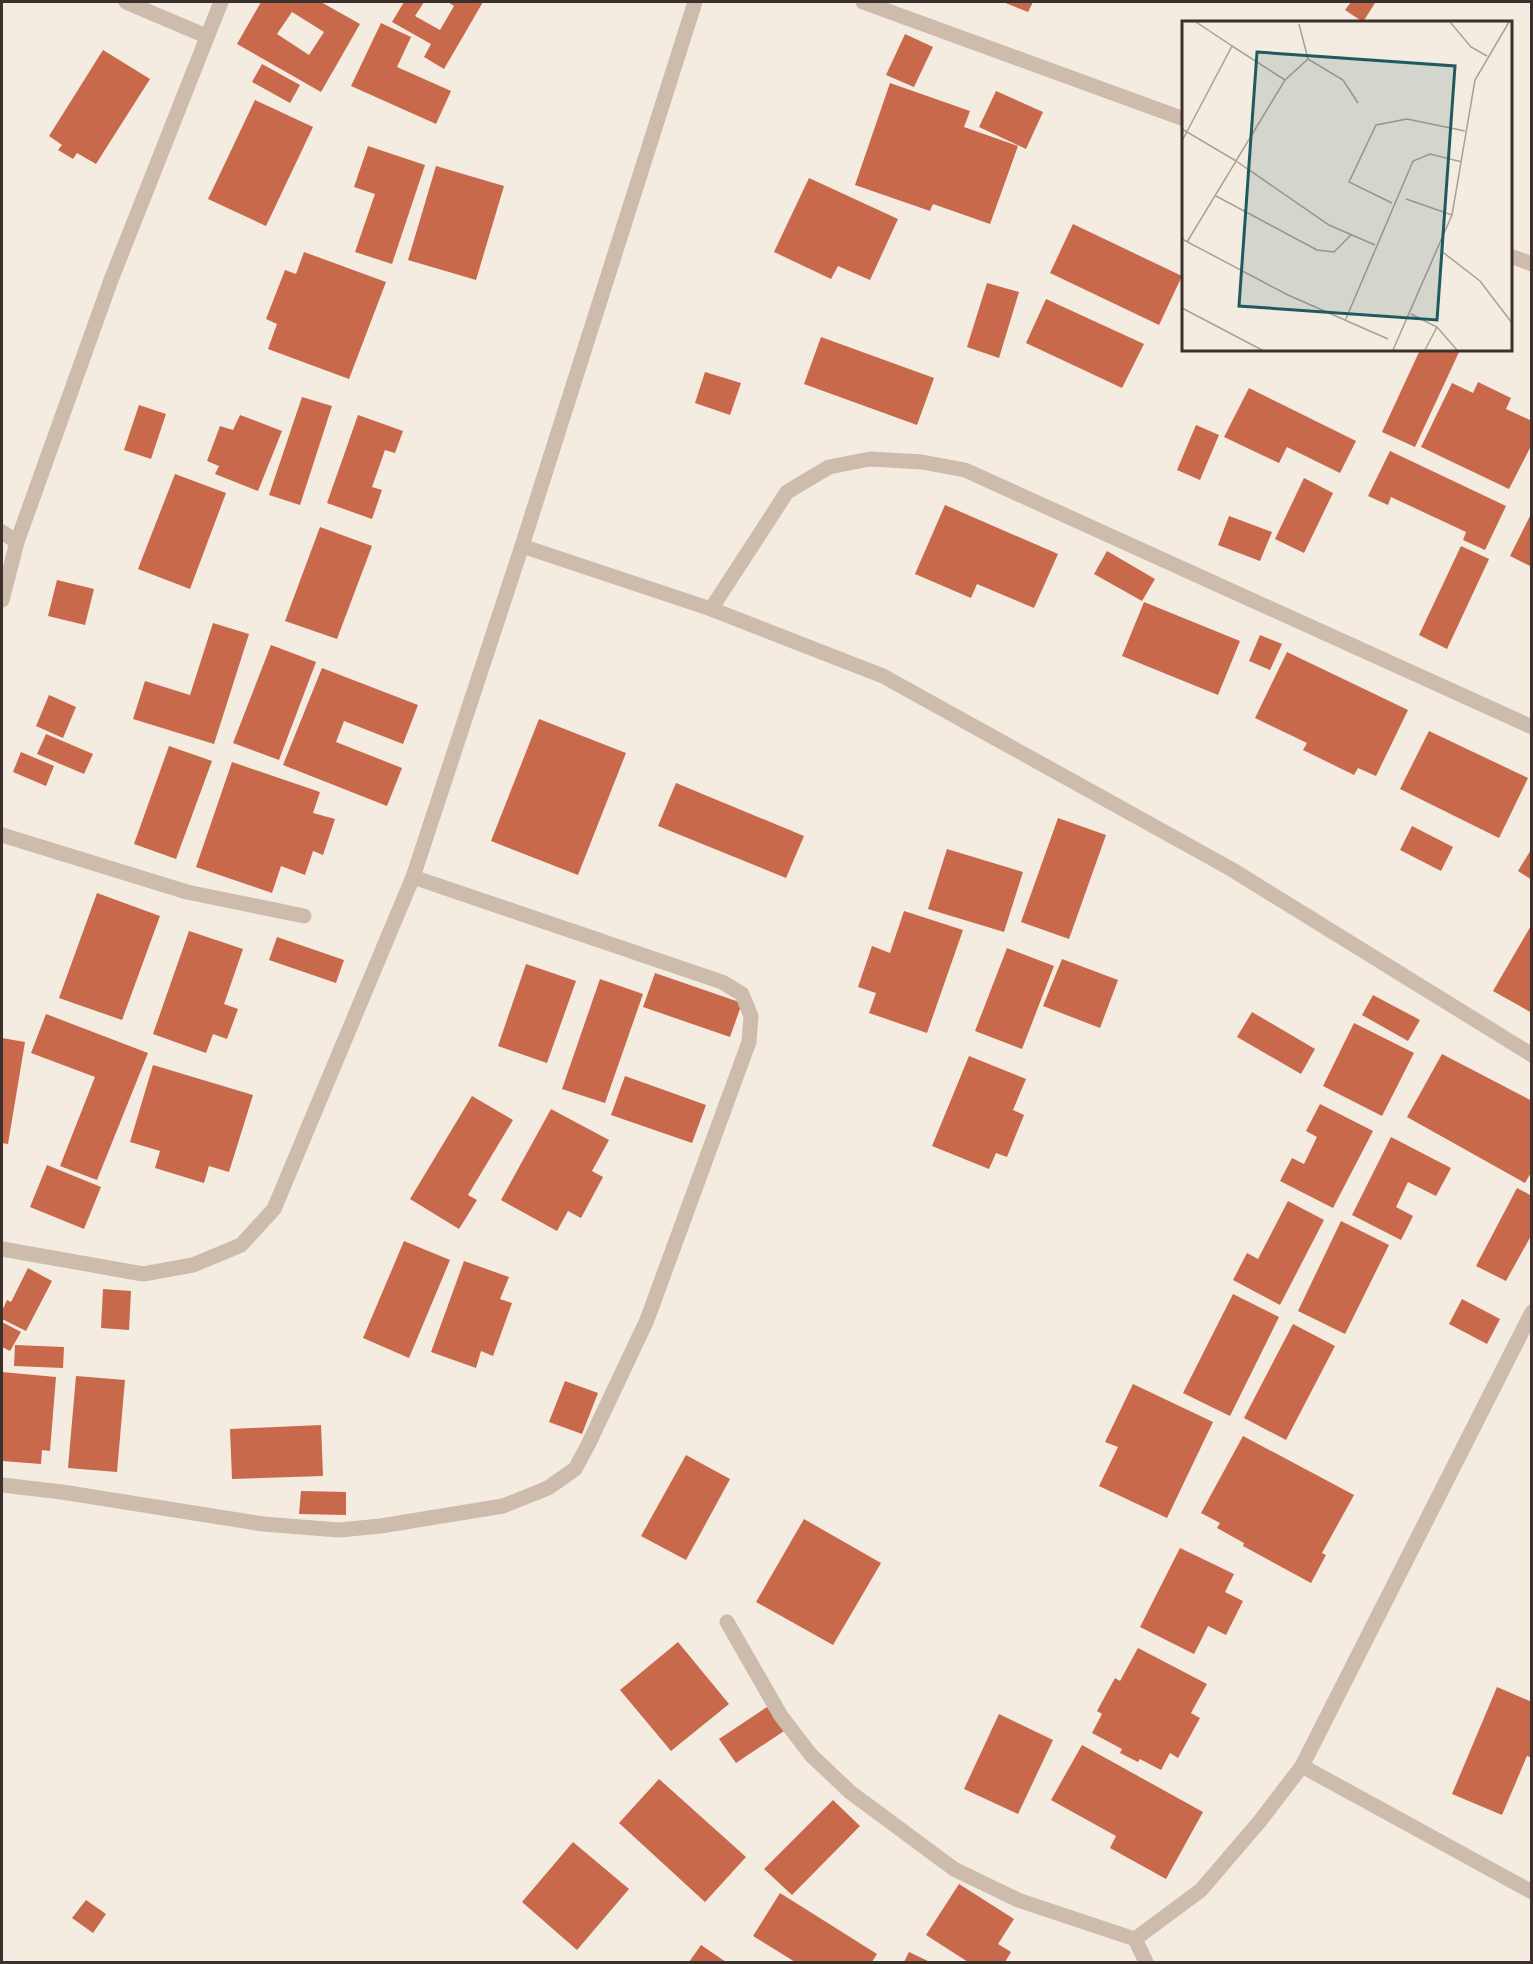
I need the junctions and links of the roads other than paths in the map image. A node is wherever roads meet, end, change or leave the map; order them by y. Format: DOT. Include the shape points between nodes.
graph roads {
  1 [pos="126,2"];
  2 [pos="221,2"];
  3 [pos="695,2"];
  4 [pos="863,2"];
  5 [pos="206,36"];
  6 [pos="1182,118"];
  7 [pos="1512,257"];
  8 [pos="1532,264"];
  9 [pos="2,532"];
  10 [pos="17,542"];
  11 [pos="522,546"];
  12 [pos="2,600"];
  13 [pos="711,609"];
  14 [pos="1532,727"];
  15 [pos="2,835"];
  16 [pos="413,877"];
  17 [pos="304,916"];
  18 [pos="1532,1055"];
  19 [pos="2,1249"];
  20 [pos="1532,1312"];
  21 [pos="2,1485"];
  22 [pos="727,1622"];
  23 [pos="1302,1766"];
  24 [pos="1532,1892"];
  25 [pos="1135,1939"];
  26 [pos="1146,1962"];
  1 -- 5 [label="street"];
  2 -- 5 [label="street"];
  3 -- 11 [label="street"];
  4 -- 6 [label="street"];
  5 -- 10 [label="street" via="111,280"];
  7 -- 8 [label="street"];
  9 -- 10 [label="street"];
  10 -- 12 [label="street"];
  11 -- 13 [label="street"];
  11 -- 16 [label="street"];
  13 -- 14 [label="street" via="787,492 829,467 870,459 922,462 965,470"];
  13 -- 18 [label="street" via="893,682 1230,869"];
  15 -- 17 [label="street" via="187,892"];
  16 -- 19 [label="street" via="274,1209 241,1245 193,1265 143,1274"];
  16 -- 21 [label="street" via="722,982 742,994 751,1016 749,1042 646,1320 575,1469 548,1488 503,1506 339,1530 264,1524"];
  20 -- 23 [label="street"];
  22 -- 25 [label="street" via="781,1716 811,1755 850,1792 954,1869 1018,1900"];
  23 -- 24 [label="street"];
  23 -- 25 [label="street" via="1201,1890"];
  25 -- 26 [label="street"];
}
